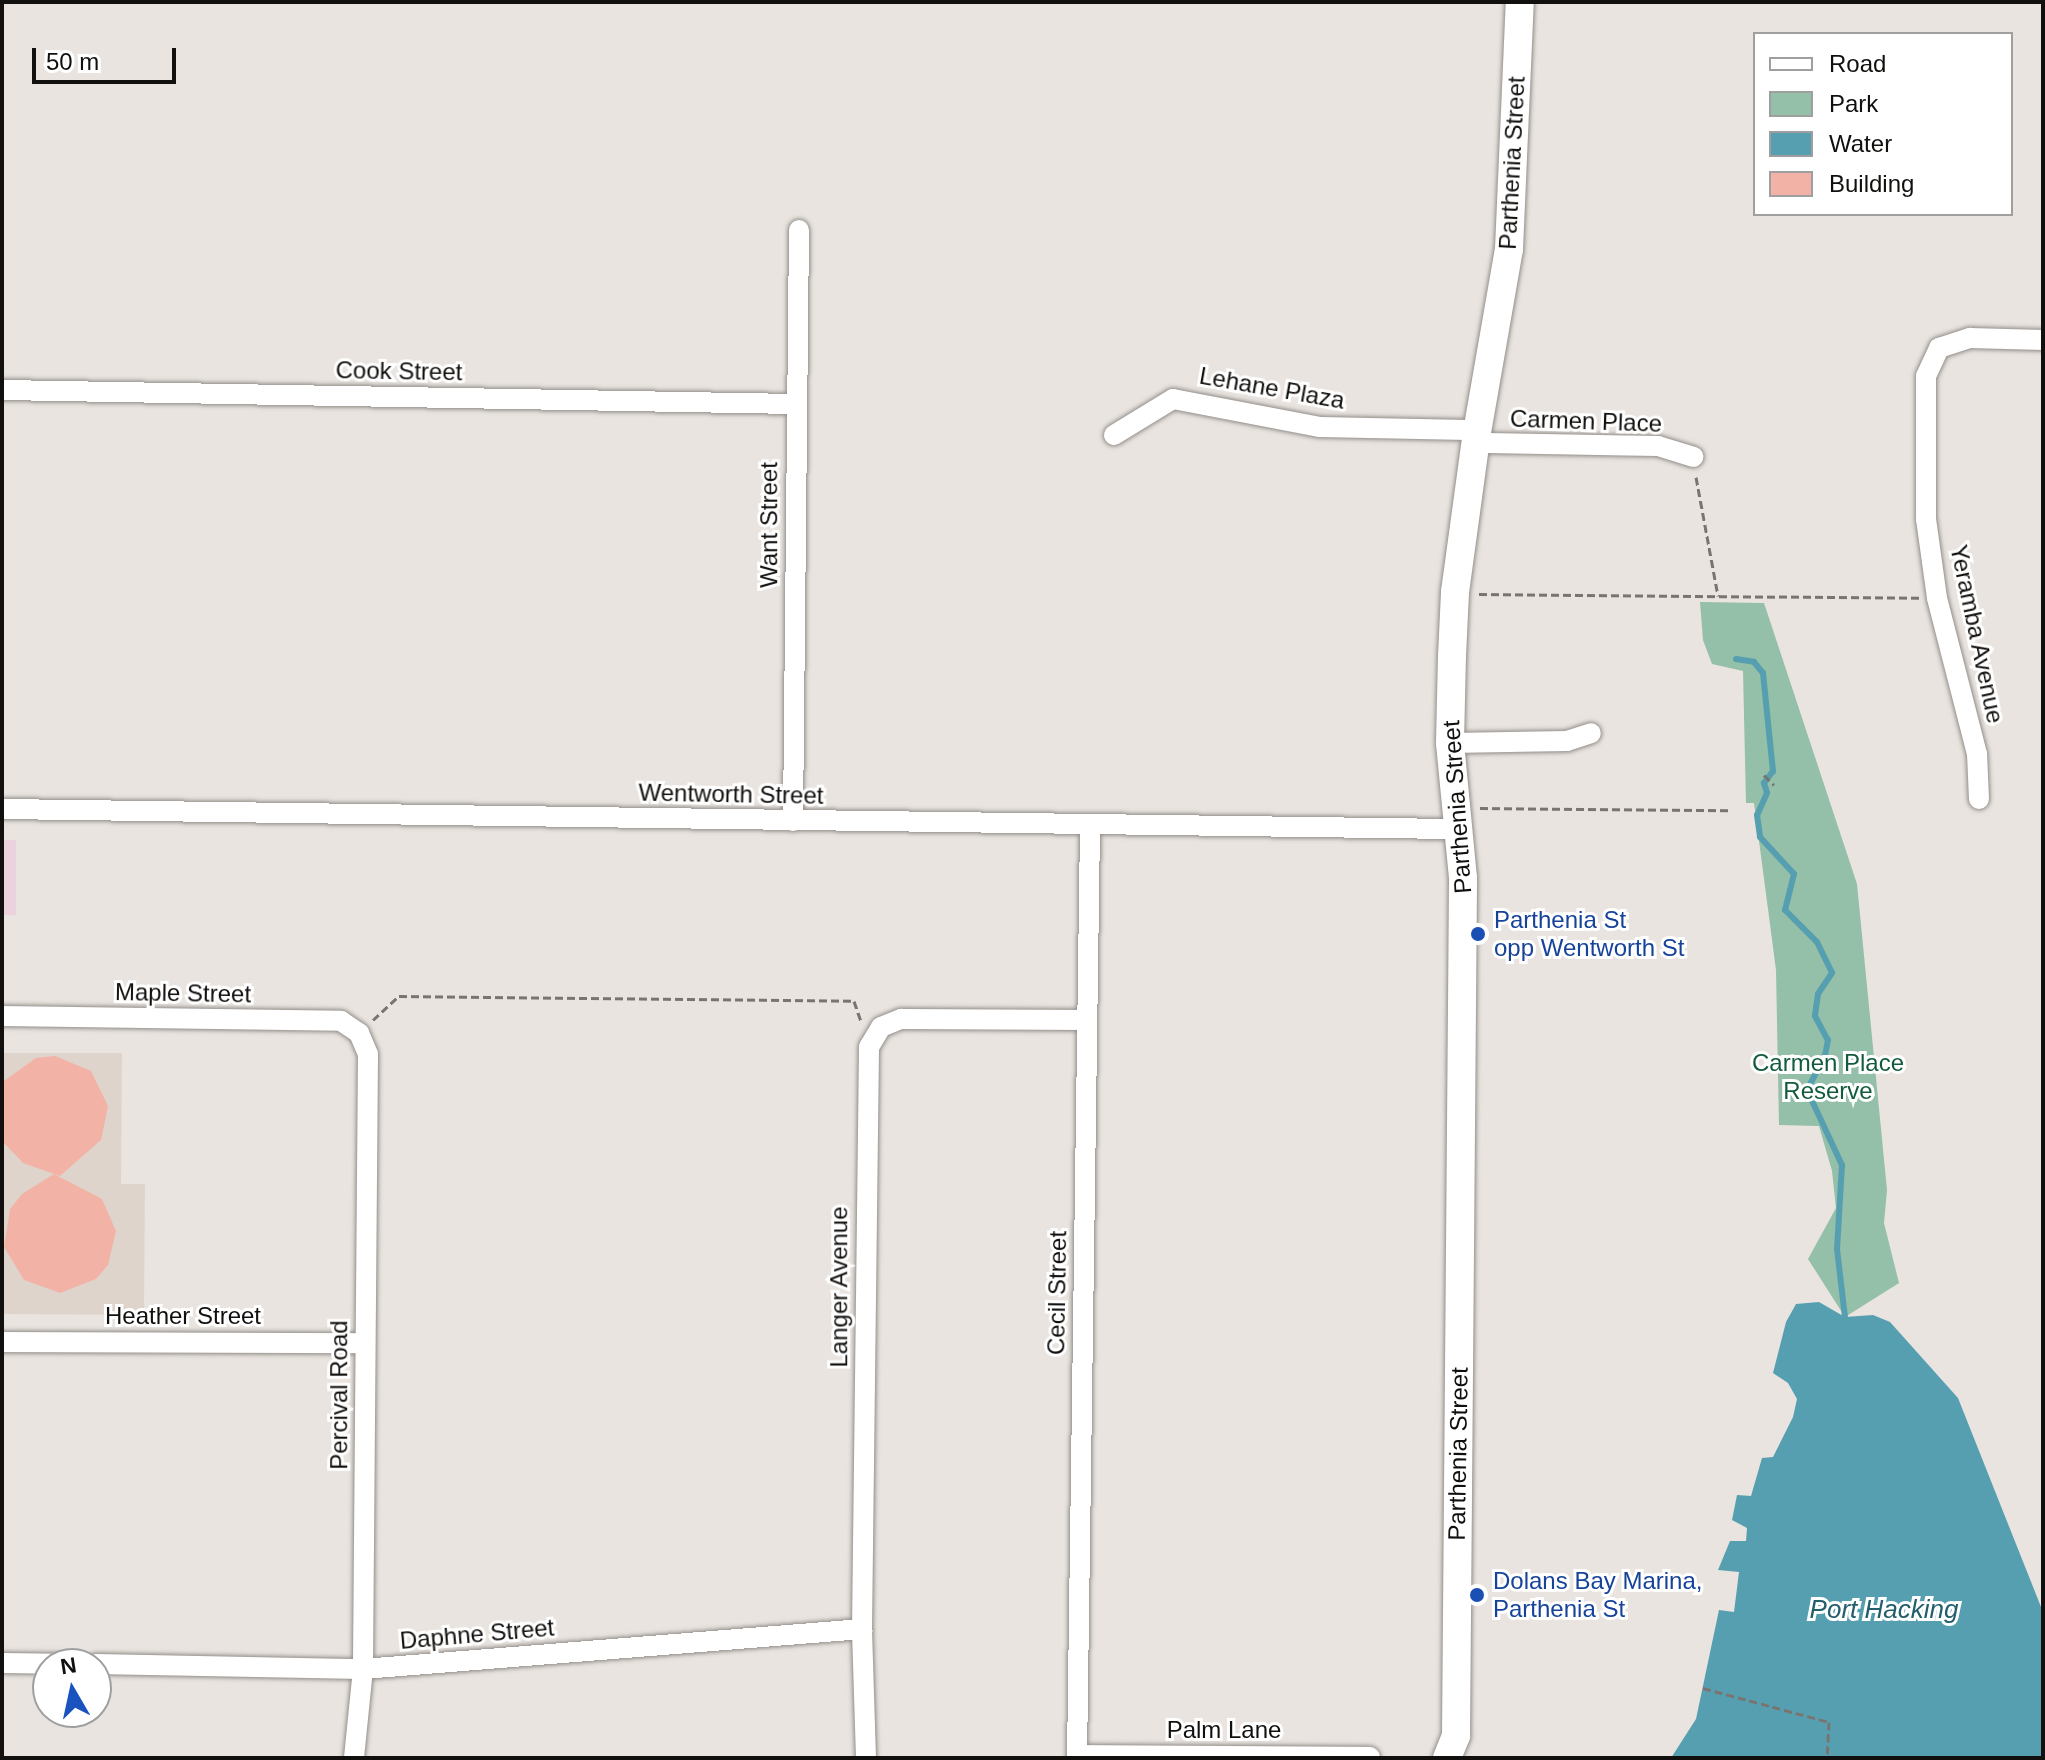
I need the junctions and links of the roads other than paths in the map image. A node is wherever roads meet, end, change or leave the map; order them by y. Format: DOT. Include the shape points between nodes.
graph roads {
  1 [pos="1520,2"];
  2 [pos="799,230"];
  3 [pos="2043,340"];
  4 [pos="2,390"];
  5 [pos="796,404"];
  6 [pos="1114,435"];
  7 [pos="1476,438"];
  8 [pos="1693,457"];
  9 [pos="1591,733"];
  10 [pos="1450,743"];
  11 [pos="1979,799"];
  12 [pos="2,809"];
  13 [pos="1458,818"];
  14 [pos="793,821"];
  15 [pos="1090,828"];
  16 [pos="2,1016"];
  17 [pos="1087,1020"];
  18 [pos="359,1033"];
  19 [pos="2,1342"];
  20 [pos="365,1343"];
  21 [pos="862,1629"];
  22 [pos="2,1663"];
  23 [pos="32,1663"];
  24 [pos="112,1664"];
  25 [pos="363,1669"];
  26 [pos="1077,1757"];
  27 [pos="1370,1757"];
  28 [pos="354,1758"];
  29 [pos="866,1758"];
  30 [pos="1447,1758"];
  1 -- 7 [label="street, Parthenia Street" via="1509,249"];
  2 -- 5 [label="street, Want Street"];
  3 -- 11 [label="street, Yeramba Avenue" via="1970,338 1939,348 1926,376 1926,519 1937,598 1977,754"];
  4 -- 5 [label="street, Cook Street"];
  5 -- 14 [label="street, Want Street"];
  6 -- 7 [label="street, Lehane Plaza" via="1173,399 1320,427 1468,430"];
  7 -- 8 [label="street, Carmen Place" via="1487,443 1658,446"];
  7 -- 10 [label="street, Parthenia Street" via="1455,592"];
  9 -- 10 [label="street" via="1567,741"];
  10 -- 13 [label="street, Parthenia Street"];
  12 -- 14 [label="street, Wentworth Street"];
  13 -- 15 [label="street, Wentworth Street"];
  13 -- 30 [label="street, Parthenia Street" via="1463,878 1456,1736"];
  14 -- 15 [label="street, Wentworth Street"];
  15 -- 17 [label="street, Cecil Street"];
  16 -- 18 [label="street, Maple Street" via="341,1021"];
  17 -- 21 [label="street, Langer Avenue" via="901,1019 881,1027 869,1047"];
  17 -- 26 [label="street, Cecil Street"];
  18 -- 20 [label="street, Percival Road" via="368,1054"];
  19 -- 20 [label="street, Heather Street"];
  20 -- 25 [label="street, Percival Road"];
  21 -- 25 [label="street, Daphne Street"];
  21 -- 29 [label="street, Langer Avenue"];
  22 -- 23 [label="street"];
  24 -- 25 [label="street, Daphne Street"];
  25 -- 28 [label="street, Percival Road"];
  26 -- 27 [label="street, Palm Lane"];
}
